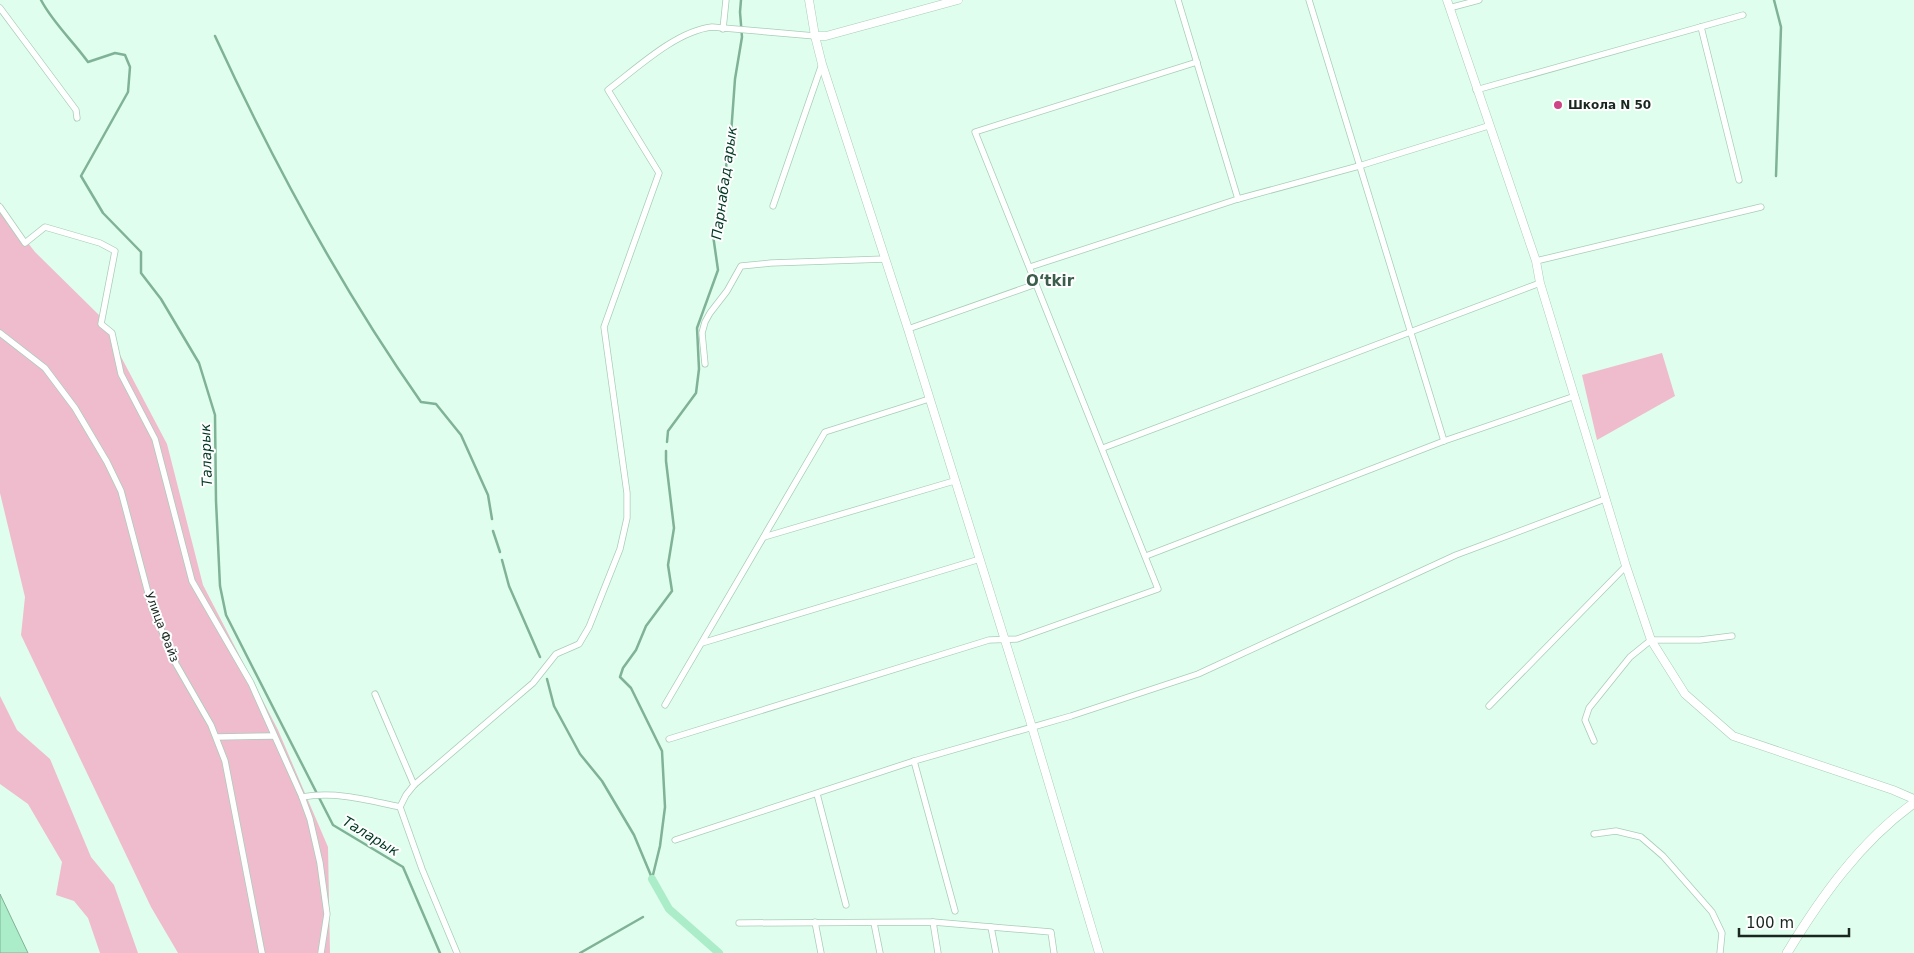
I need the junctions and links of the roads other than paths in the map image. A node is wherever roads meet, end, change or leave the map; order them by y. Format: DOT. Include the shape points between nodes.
graph roads {
  1 [pos="726,0"];
  2 [pos="809,0"];
  3 [pos="958,0"];
  4 [pos="1178,0"];
  5 [pos="1310,0"];
  6 [pos="1446,0"];
  7 [pos="1478,0"];
  8 [pos="0,8"];
  9 [pos="1449,8"];
  10 [pos="1742,15"];
  11 [pos="1701,27"];
  12 [pos="723,28"];
  13 [pos="815,36"];
  14 [pos="1197,62"];
  15 [pos="822,64"];
  16 [pos="1476,90"];
  17 [pos="77,118"];
  18 [pos="1488,126"];
  19 [pos="1359,166"];
  20 [pos="1739,180"];
  21 [pos="1238,199"];
  22 [pos="773,206"];
  23 [pos="0,207"];
  24 [pos="1761,207"];
  25 [pos="885,259"];
  26 [pos="1536,261"];
  27 [pos="1030,267"];
  28 [pos="1540,283"];
  29 [pos="1036,284"];
  30 [pos="908,329"];
  31 [pos="0,333"];
  32 [pos="1410,333"];
  33 [pos="705,364"];
  34 [pos="1575,396"];
  35 [pos="928,399"];
  36 [pos="1444,441"];
  37 [pos="1103,448"];
  38 [pos="954,481"];
  39 [pos="1605,499"];
  40 [pos="764,537"];
  41 [pos="1146,556"];
  42 [pos="980,559"];
  43 [pos="1626,566"];
  44 [pos="1732,636"];
  45 [pos="1004,639"];
  46 [pos="1651,640"];
  47 [pos="702,643"];
  48 [pos="375,694"];
  49 [pos="665,705"];
  50 [pos="1489,706"];
  51 [pos="1032,727"];
  52 [pos="274,736"];
  53 [pos="216,737"];
  54 [pos="669,739"];
  55 [pos="1594,741"];
  56 [pos="914,761"];
  57 [pos="414,785"];
  58 [pos="817,794"];
  59 [pos="302,797"];
  60 [pos="1914,801"];
  61 [pos="400,806"];
  62 [pos="1594,834"];
  63 [pos="675,840"];
  64 [pos="846,906"];
  65 [pos="955,911"];
  66 [pos="815,922"];
  67 [pos="874,922"];
  68 [pos="932,922"];
  69 [pos="739,923"];
  70 [pos="991,927"];
  71 [pos="262,953"];
  72 [pos="321,953"];
  73 [pos="457,953"];
  74 [pos="821,953"];
  75 [pos="880,953"];
  76 [pos="938,953"];
  77 [pos="996,953"];
  78 [pos="1054,953"];
  79 [pos="1099,953"];
  80 [pos="1720,953"];
  81 [pos="1787,953"];
  1 -- 12 [label="street"];
  2 -- 13 [label="street"];
  3 -- 13 [label="street" via="826,36"];
  4 -- 14 [label="street"];
  5 -- 19 [label="street"];
  6 -- 9 [label="street"];
  7 -- 9 [label="street"];
  8 -- 17 [label="street" via="76,110"];
  9 -- 16 [label="street"];
  10 -- 11 [label="street"];
  11 -- 16 [label="street"];
  11 -- 20 [label="street"];
  12 -- 13 [label="street"];
  12 -- 57 [label="street" via="706,28 688,34 608,90 659,173 604,327 624,469 627,518 620,549 589,627 579,644 556,654 533,683"];
  13 -- 15 [label="street"];
  14 -- 21 [label="street"];
  14 -- 27 [label="street" via="975,132"];
  15 -- 22 [label="street"];
  15 -- 25 [label="street"];
  16 -- 18 [label="street"];
  18 -- 19 [label="street"];
  18 -- 26 [label="street"];
  19 -- 21 [label="street"];
  19 -- 32 [label="street"];
  21 -- 27 [label="street"];
  23 -- 52 [label="street" via="25,243 45,227 116,251 101,324 112,332 121,374 155,439 192,581 251,683"];
  24 -- 26 [label="street"];
  25 -- 30 [label="street"];
  25 -- 33 [label="street" via="741,266 705,322 702,333"];
  26 -- 28 [label="street"];
  27 -- 29 [label="street"];
  28 -- 32 [label="street"];
  28 -- 34 [label="street"];
  29 -- 30 [label="street"];
  29 -- 37 [label="street"];
  30 -- 35 [label="street"];
  31 -- 53 [label="street, Улица Файз" via="45,368 75,408 107,462 121,491 152,608 176,664"];
  32 -- 36 [label="street"];
  32 -- 37 [label="street"];
  34 -- 36 [label="street"];
  34 -- 39 [label="street"];
  35 -- 38 [label="street"];
  35 -- 40 [label="street" via="825,432"];
  36 -- 41 [label="street"];
  37 -- 41 [label="street"];
  38 -- 40 [label="street"];
  38 -- 42 [label="street"];
  39 -- 43 [label="street"];
  39 -- 51 [label="street" via="1456,555 1198,674"];
  40 -- 47 [label="street"];
  41 -- 45 [label="street" via="1158,589 1017,639"];
  42 -- 45 [label="street"];
  42 -- 47 [label="street"];
  43 -- 46 [label="street"];
  43 -- 50 [label="street"];
  44 -- 46 [label="street"];
  45 -- 51 [label="street"];
  45 -- 54 [label="street" via="989,640"];
  46 -- 55 [label="street" via="1630,657 1589,708 1586,720"];
  46 -- 60 [label="street" via="1685,694 1733,736 1894,790"];
  47 -- 49 [label="street"];
  48 -- 57 [label="street"];
  51 -- 56 [label="street"];
  51 -- 79 [label="street"];
  52 -- 53 [label="street"];
  52 -- 59 [label="street"];
  53 -- 71 [label="street, Улица Файз" via="225,762"];
  56 -- 58 [label="street"];
  56 -- 65 [label="street"];
  57 -- 61 [label="street"];
  58 -- 63 [label="street"];
  58 -- 64 [label="street"];
  59 -- 61 [label="street" via="347,796"];
  59 -- 72 [label="street" via="310,819 324,889 327,914"];
  60 -- 81 [label="main road" via="1842,874 1817,905"];
  61 -- 73 [label="street"];
  62 -- 80 [label="street" via="1616,831 1641,837 1663,856 1712,912 1722,932"];
  66 -- 67 [label="street"];
  66 -- 69 [label="street"];
  66 -- 74 [label="street"];
  67 -- 68 [label="street"];
  67 -- 75 [label="street"];
  68 -- 70 [label="street"];
  68 -- 76 [label="street"];
  70 -- 77 [label="street"];
  70 -- 78 [label="street" via="1050,932"];
}
